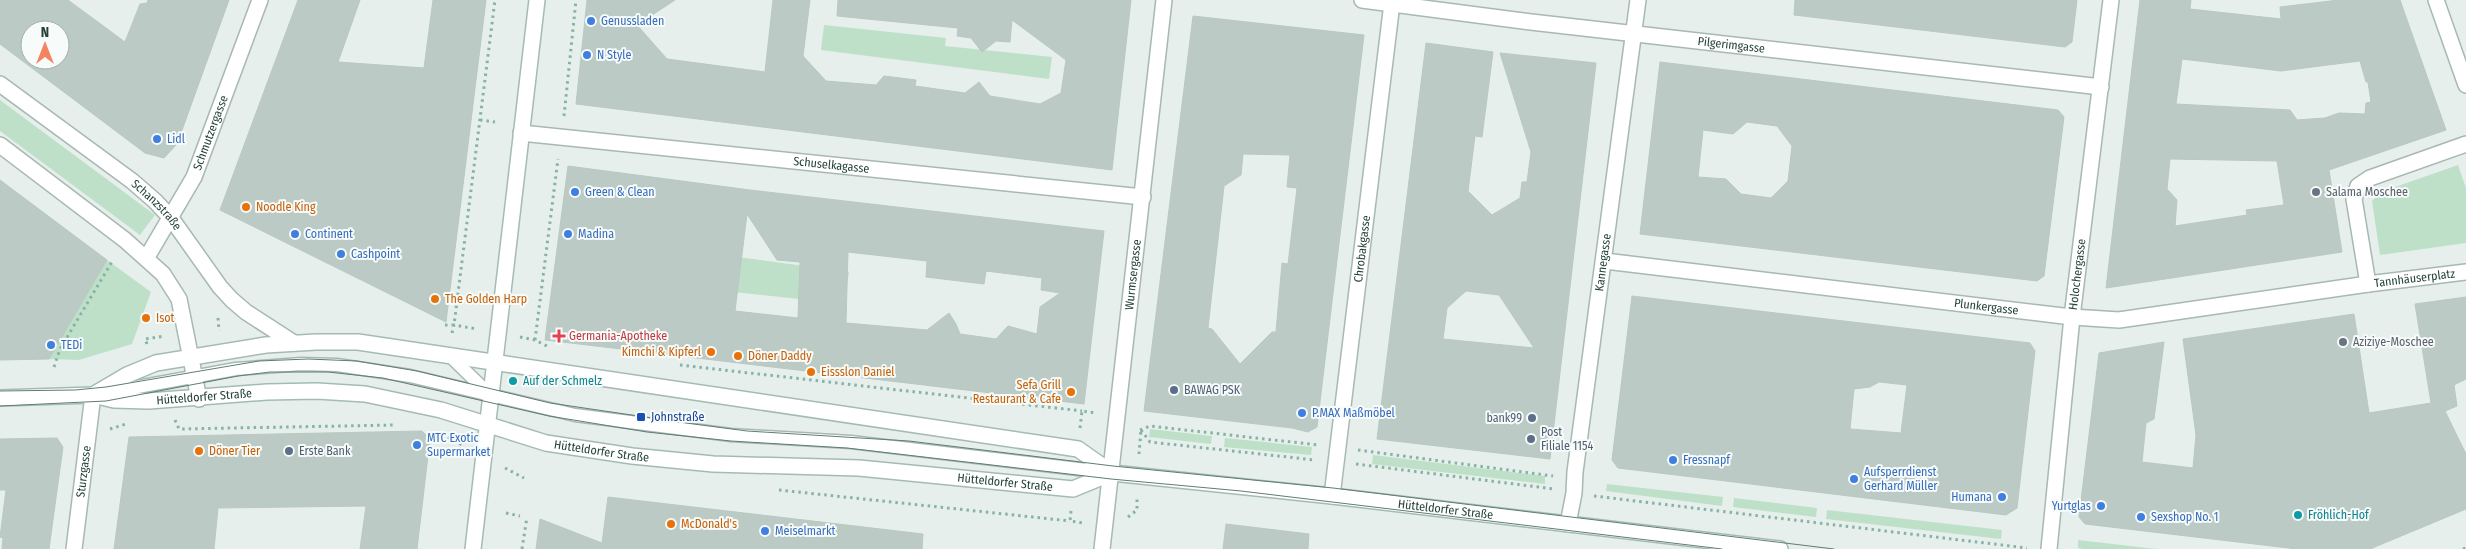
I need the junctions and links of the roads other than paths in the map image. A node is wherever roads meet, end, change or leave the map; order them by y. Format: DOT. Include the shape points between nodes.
graph roads {
  1 [pos="260,0"];
  2 [pos="536,0"];
  3 [pos="1164,0"];
  4 [pos="1362,0"];
  5 [pos="1638,0"];
  6 [pos="2111,0"];
  7 [pos="2436,0"];
  8 [pos="1392,4"];
  9 [pos="1633,33"];
  10 [pos="0,84"];
  11 [pos="2466,85"];
  12 [pos="2101,87"];
  13 [pos="520,133"];
  14 [pos="2466,144"];
  15 [pos="0,145"];
  16 [pos="1143,198"];
  17 [pos="171,218"];
  18 [pos="147,257"];
  19 [pos="1604,261"];
  20 [pos="2466,272"];
  21 [pos="2368,284"];
  22 [pos="2072,317"];
  23 [pos="294,343"];
  24 [pos="449,355"];
  25 [pos="192,357"];
  26 [pos="493,363"];
  27 [pos="195,376"];
  28 [pos="93,395"];
  29 [pos="490,395"];
  30 [pos="0,398"];
  31 [pos="198,399"];
  32 [pos="487,424"];
  33 [pos="1112,473"];
  34 [pos="1332,496"];
  35 [pos="1568,524"];
  36 [pos="1733,546"];
  37 [pos="74,549"];
  38 [pos="473,549"];
  39 [pos="1102,549"];
  40 [pos="1780,549"];
  41 [pos="2049,549"];
  1 -- 17 [label="street, Schmutzergasse" via="194,177"];
  2 -- 13 [label="street"];
  3 -- 16 [label="street, Wurmsergasse"];
  4 -- 8 [label="street, Pilgerimgasse"];
  5 -- 9 [label="street, Kannegasse"];
  6 -- 12 [label="street, Holochergasse"];
  7 -- 11 [label="street"];
  8 -- 9 [label="street, Pilgerimgasse"];
  8 -- 34 [label="street, Chrobakgasse"];
  9 -- 12 [label="street, Pilgerimgasse"];
  9 -- 19 [label="street, Kannegasse"];
  10 -- 17 [label="street, Schanzstraße" via="132,181"];
  12 -- 22 [label="street, Holochergasse"];
  13 -- 16 [label="street, Schuselkagasse"];
  13 -- 26 [label="street"];
  14 -- 21 [label="street, Tannhäuserplatz" via="2370,178 2358,186 2354,199"];
  15 -- 18 [label="street"];
  16 -- 33 [label="street, Wurmsergasse"];
  17 -- 18 [label="street, Schmutzergasse"];
  17 -- 23 [label="street, Schanzstraße" via="232,300"];
  18 -- 25 [label="street" via="179,299"];
  19 -- 22 [label="street, Plunkergasse"];
  19 -- 35 [label="street, Kannegasse"];
  20 -- 21 [label="street, Tannhäuserplatz"];
  21 -- 22 [label="street, Plunkergasse" via="2119,320"];
  22 -- 41 [label="street, Holochergasse"];
  23 -- 24 [label="street, Hütteldorfer Straße" via="358,342"];
  23 -- 25 [label="street, Hütteldorfer Straße"];
  24 -- 26 [label="street, Hütteldorfer Straße"];
  24 -- 29 [label="lane"];
  25 -- 27 [label="street"];
  25 -- 28 [label="street, Hütteldorfer Straße" via="156,363"];
  26 -- 29 [label="street"];
  26 -- 33 [label="street, Hütteldorfer Straße" via="1078,450"];
  27 -- 28 [label="lane, Hütteldorfer Straße"];
  27 -- 29 [label="lane, Hütteldorfer Straße" via="263,366 337,365 410,376"];
  27 -- 31 [label="street"];
  28 -- 30 [label="street, Hütteldorfer Straße"];
  28 -- 31 [label="street, Hütteldorfer Straße" via="114,400"];
  28 -- 37 [label="street, Sturzgasse"];
  29 -- 32 [label="street"];
  29 -- 33 [label="lane, Hütteldorfer Straße" via="575,415 731,435 851,442"];
  31 -- 32 [label="street, Hütteldorfer Straße" via="275,392 365,394 441,410"];
  32 -- 33 [label="street, Hütteldorfer Straße" via="546,443 587,451 695,462 859,468 1073,489"];
  32 -- 38 [label="street"];
  33 -- 34 [label="street, Hütteldorfer Straße"];
  33 -- 39 [label="street, Wurmsergasse"];
  34 -- 35 [label="street, Hütteldorfer Straße"];
  35 -- 36 [label="street, Hütteldorfer Straße"];
  36 -- 40 [label="street, Hütteldorfer Straße"];
}
